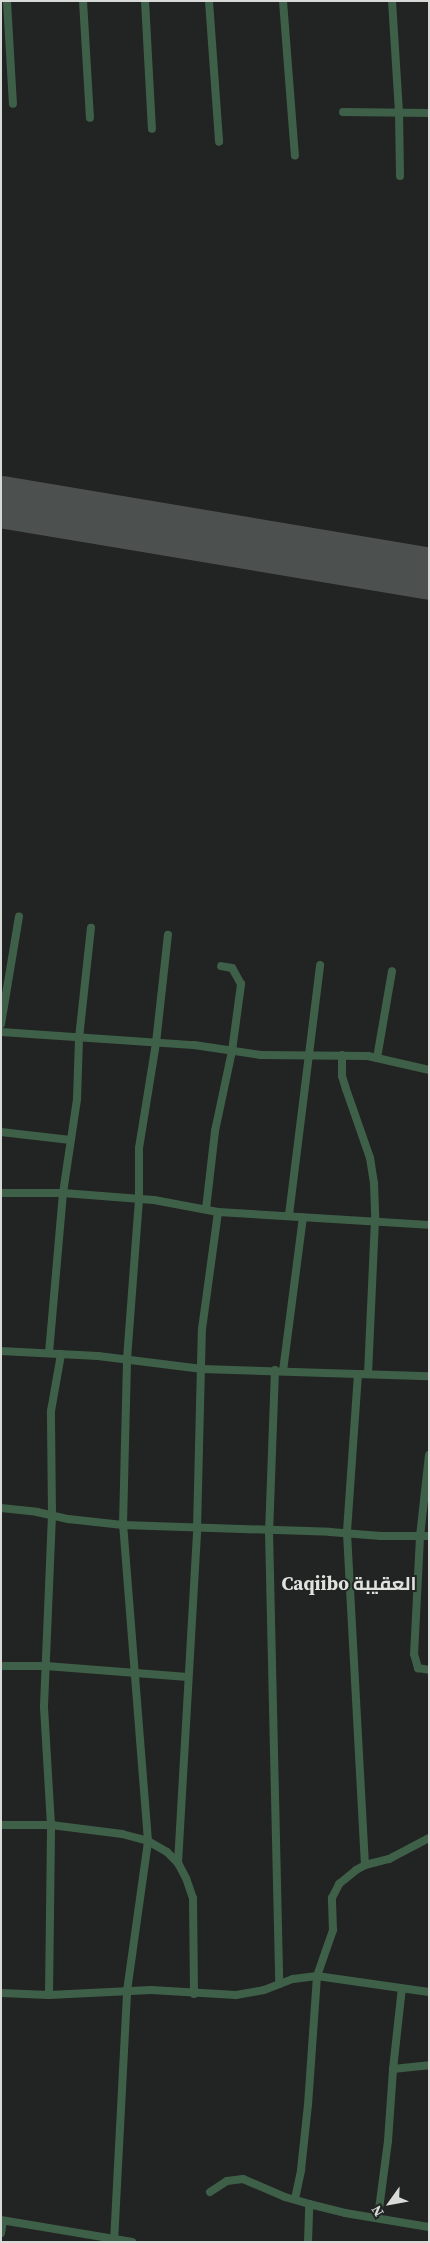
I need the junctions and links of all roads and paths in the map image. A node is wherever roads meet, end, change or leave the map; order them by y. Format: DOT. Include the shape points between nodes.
graph roads {
  1 [pos="7,1"];
  2 [pos="83,1"];
  3 [pos="145,1"];
  4 [pos="209,1"];
  5 [pos="283,1"];
  6 [pos="392,1"];
  7 [pos="12,104"];
  8 [pos="343,112"];
  9 [pos="399,112"];
  10 [pos="429,113"];
  11 [pos="90,118"];
  12 [pos="152,129"];
  13 [pos="219,142"];
  14 [pos="295,156"];
  15 [pos="400,176"];
  16 [pos="19,916"];
  17 [pos="91,928"];
  18 [pos="168,935"];
  19 [pos="320,965"];
  20 [pos="221,966"];
  21 [pos="392,971"];
  22 [pos="1,1024"];
  23 [pos="1,1032"];
  24 [pos="79,1038"];
  25 [pos="156,1043"];
  26 [pos="232,1051"];
  27 [pos="342,1055"];
  28 [pos="310,1056"];
  29 [pos="377,1058"];
  30 [pos="429,1070"];
  31 [pos="1,1132"];
  32 [pos="71,1140"];
  33 [pos="1,1193"];
  34 [pos="63,1193"];
  35 [pos="139,1199"];
  36 [pos="206,1209"];
  37 [pos="218,1212"];
  38 [pos="288,1215"];
  39 [pos="303,1217"];
  40 [pos="375,1220"];
  41 [pos="429,1225"];
  42 [pos="1,1351"];
  43 [pos="49,1354"];
  44 [pos="61,1354"];
  45 [pos="127,1359"];
  46 [pos="202,1368"];
  47 [pos="279,1371"];
  48 [pos="358,1374"];
  49 [pos="368,1374"];
  50 [pos="429,1376"];
  51 [pos="429,1455"];
  52 [pos="1,1508"];
  53 [pos="52,1515"];
  54 [pos="122,1525"];
  55 [pos="197,1529"];
  56 [pos="269,1531"];
  57 [pos="346,1533"];
  58 [pos="429,1536"];
  59 [pos="420,1537"];
  60 [pos="1,1666"];
  61 [pos="46,1666"];
  62 [pos="429,1670"];
  63 [pos="134,1673"];
  64 [pos="188,1677"];
  65 [pos="1,1825"];
  66 [pos="51,1825"];
  67 [pos="429,1838"];
  68 [pos="148,1841"];
  69 [pos="178,1863"];
  70 [pos="365,1865"];
  71 [pos="317,1976"];
  72 [pos="278,1984"];
  73 [pos="402,1988"];
  74 [pos="127,1991"];
  75 [pos="1,1992"];
  76 [pos="429,1992"];
  77 [pos="194,1994"];
  78 [pos="49,1995"];
  79 [pos="429,2065"];
  80 [pos="393,2069"];
  81 [pos="210,2192"];
  82 [pos="295,2200"];
  83 [pos="310,2204"];
  84 [pos="378,2217"];
  85 [pos="2,2221"];
  86 [pos="429,2227"];
  87 [pos="1,2233"];
  88 [pos="114,2241"];
  89 [pos="132,2242"];
  90 [pos="308,2242"];
  1 -- 7 [label="street"];
  2 -- 11 [label="street"];
  3 -- 12 [label="street"];
  4 -- 13 [label="street"];
  5 -- 14 [label="street"];
  6 -- 9 [label="street"];
  8 -- 9 [label="street"];
  9 -- 10 [label="street"];
  9 -- 15 [label="street"];
  16 -- 22 [label="street"];
  17 -- 24 [label="street"];
  18 -- 25 [label="street"];
  19 -- 28 [label="street"];
  20 -- 26 [label="street" via="232,968 241,984"];
  21 -- 29 [label="street"];
  23 -- 24 [label="street"];
  24 -- 25 [label="street"];
  24 -- 32 [label="street"];
  25 -- 26 [label="street"];
  25 -- 35 [label="street" via="139,1148"];
  26 -- 28 [label="street"];
  26 -- 36 [label="street" via="215,1131"];
  27 -- 28 [label="street"];
  27 -- 29 [label="street"];
  27 -- 40 [label="street" via="342,1076 370,1158"];
  28 -- 38 [label="street"];
  29 -- 30 [label="street"];
  31 -- 32 [label="street"];
  32 -- 34 [label="street"];
  33 -- 34 [label="street"];
  34 -- 35 [label="street"];
  34 -- 43 [label="street"];
  35 -- 36 [label="street"];
  35 -- 45 [label="street"];
  36 -- 37 [label="street"];
  37 -- 38 [label="street"];
  37 -- 46 [label="street" via="202,1329"];
  38 -- 39 [label="street"];
  39 -- 40 [label="street"];
  39 -- 47 [label="street"];
  40 -- 41 [label="street"];
  40 -- 49 [label="street"];
  42 -- 43 [label="street"];
  43 -- 44 [label="street"];
  44 -- 45 [label="street"];
  44 -- 53 [label="street" via="51,1411"];
  45 -- 46 [label="street"];
  45 -- 54 [label="street"];
  46 -- 47 [label="street"];
  46 -- 55 [label="street"];
  47 -- 48 [label="street"];
  47 -- 56 [label="street"];
  48 -- 49 [label="street"];
  48 -- 57 [label="street"];
  49 -- 50 [label="street"];
  51 -- 59 [label="street"];
  52 -- 53 [label="street"];
  53 -- 54 [label="street"];
  53 -- 61 [label="street"];
  54 -- 55 [label="street"];
  54 -- 63 [label="street"];
  55 -- 56 [label="street"];
  55 -- 64 [label="street"];
  56 -- 57 [label="street"];
  56 -- 72 [label="street"];
  57 -- 59 [label="street"];
  57 -- 70 [label="street"];
  58 -- 59 [label="street"];
  59 -- 62 [label="street" via="414,1654 418,1668"];
  60 -- 61 [label="street"];
  61 -- 63 [label="street"];
  61 -- 66 [label="street" via="44,1706"];
  63 -- 64 [label="street"];
  63 -- 68 [label="street"];
  64 -- 69 [label="street"];
  65 -- 66 [label="street"];
  66 -- 68 [label="street" via="122,1834"];
  66 -- 78 [label="street"];
  67 -- 70 [label="street" via="389,1859"];
  68 -- 69 [label="street"];
  68 -- 74 [label="street"];
  69 -- 77 [label="street" via="193,1898"];
  70 -- 71 [label="street" via="335,1890 331,1904 333,1930"];
  71 -- 72 [label="street"];
  71 -- 73 [label="street"];
  71 -- 82 [label="street" via="308,2105"];
  72 -- 77 [label="street" via="251,1994"];
  73 -- 76 [label="street"];
  73 -- 80 [label="street"];
  74 -- 77 [label="street"];
  74 -- 78 [label="street"];
  74 -- 88 [label="street"];
  75 -- 78 [label="street"];
  79 -- 80 [label="street"];
  80 -- 84 [label="street"];
  81 -- 82 [label="street" via="236,2178 254,2182"];
  82 -- 83 [label="street"];
  83 -- 84 [label="street"];
  83 -- 90 [label="street"];
  84 -- 86 [label="street"];
  85 -- 87 [label="street"];
  85 -- 88 [label="street"];
  88 -- 89 [label="street"];
}
